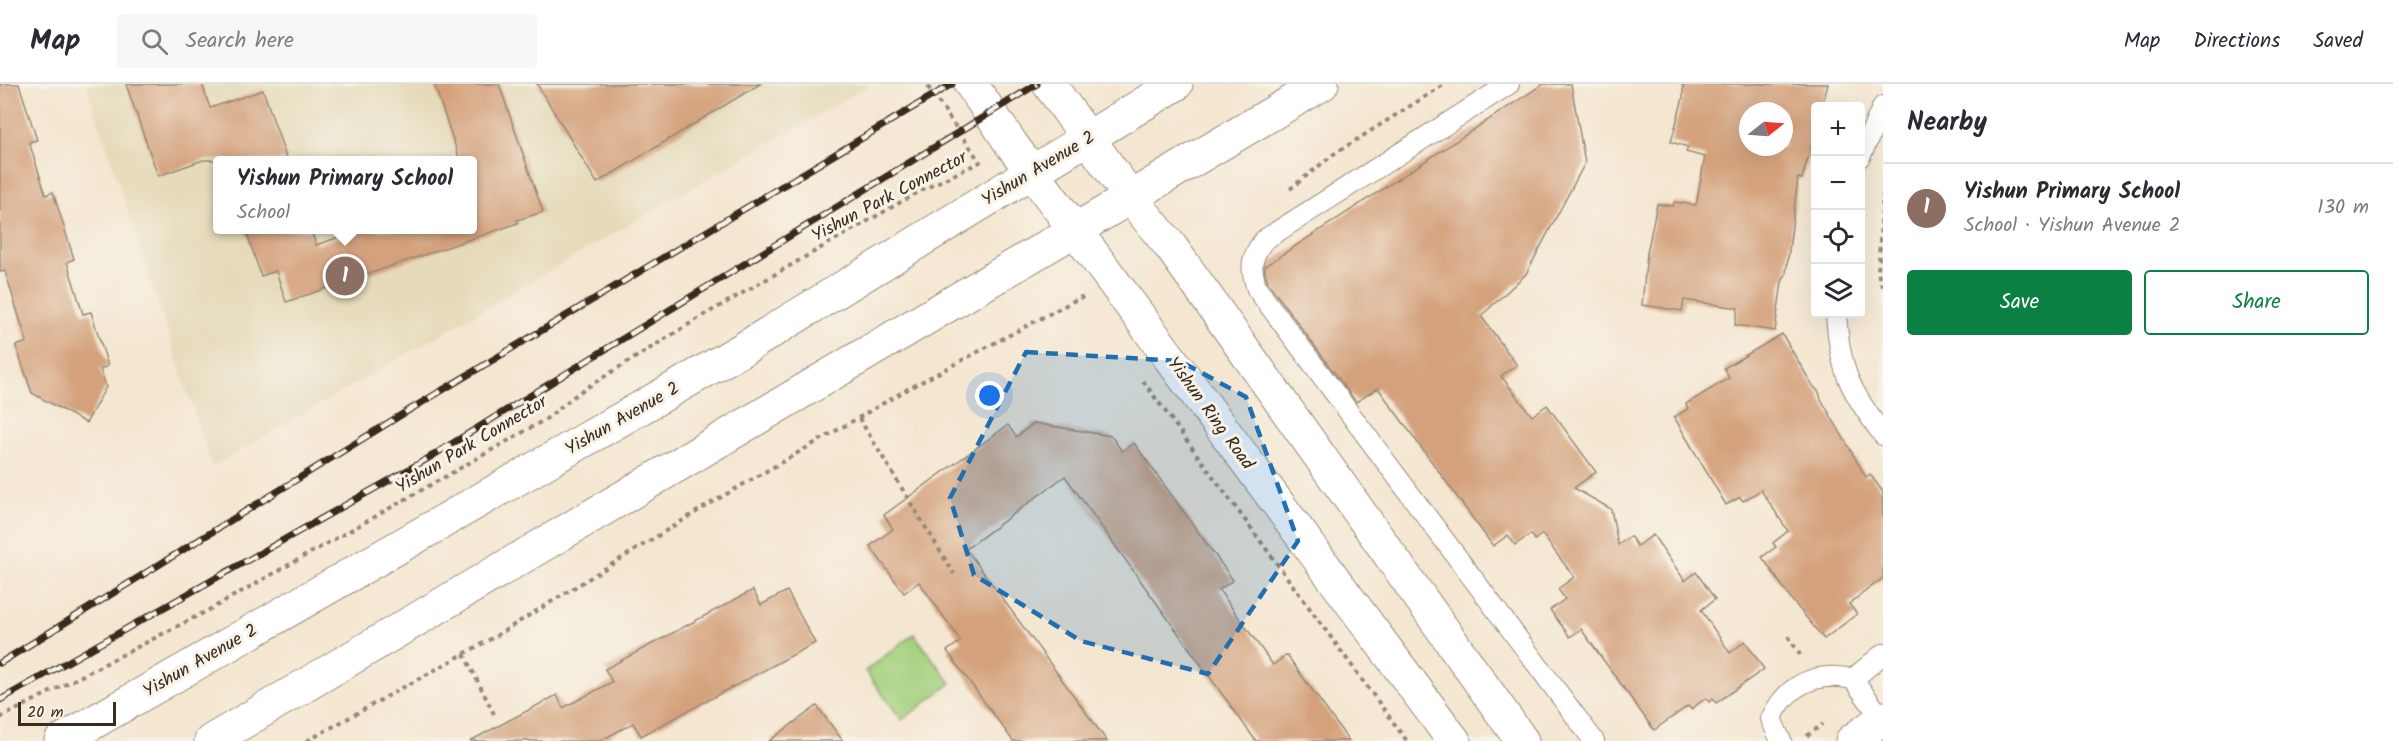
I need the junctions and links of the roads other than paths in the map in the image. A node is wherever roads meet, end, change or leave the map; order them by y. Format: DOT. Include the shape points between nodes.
graph roads {
  1 [pos="971,84"];
  2 [pos="1049,84"];
  3 [pos="1176,84"];
  4 [pos="1322,84"];
  5 [pos="1509,84"];
  6 [pos="1883,106"];
  7 [pos="1088,138"];
  8 [pos="1860,156"];
  9 [pos="1032,172"];
  10 [pos="1131,198"];
  11 [pos="1076,231"];
  12 [pos="1836,318"];
  13 [pos="1883,435"];
  14 [pos="1883,654"];
  15 [pos="1853,679"];
  16 [pos="1882,719"];
  17 [pos="1772,738"];
  18 [pos="61,741"];
  19 [pos="211,741"];
  20 [pos="1454,741"];
  21 [pos="1522,741"];
  22 [pos="1594,741"];
  23 [pos="1852,741"];
  1 -- 9 [label="main road, Yishun Ring Road"];
  2 -- 7 [label="main road"];
  3 -- 7 [label="main road, Yishun Avenue 2"];
  4 -- 10 [label="main road"];
  5 -- 22 [label="lane" via="1264,240 1252,255 1251,271 1257,289"];
  6 -- 8 [label="lane"];
  7 -- 9 [label="main road, Yishun Avenue 2"];
  7 -- 10 [label="main road"];
  9 -- 11 [label="main road, Yishun Ring Road"];
  9 -- 18 [label="main road, Yishun Avenue 2" via="743,349"];
  10 -- 11 [label="main road"];
  10 -- 21 [label="main road" via="1171,247"];
  11 -- 19 [label="main road"];
  11 -- 20 [label="main road, Yishun Ring Road"];
  12 -- 13 [label="lane" via="1839,352 1853,394"];
  14 -- 15 [label="lane"];
  15 -- 16 [label="lane"];
  15 -- 17 [label="lane" via="1828,675 1796,686 1771,719"];
  16 -- 23 [label="main road"];
}
